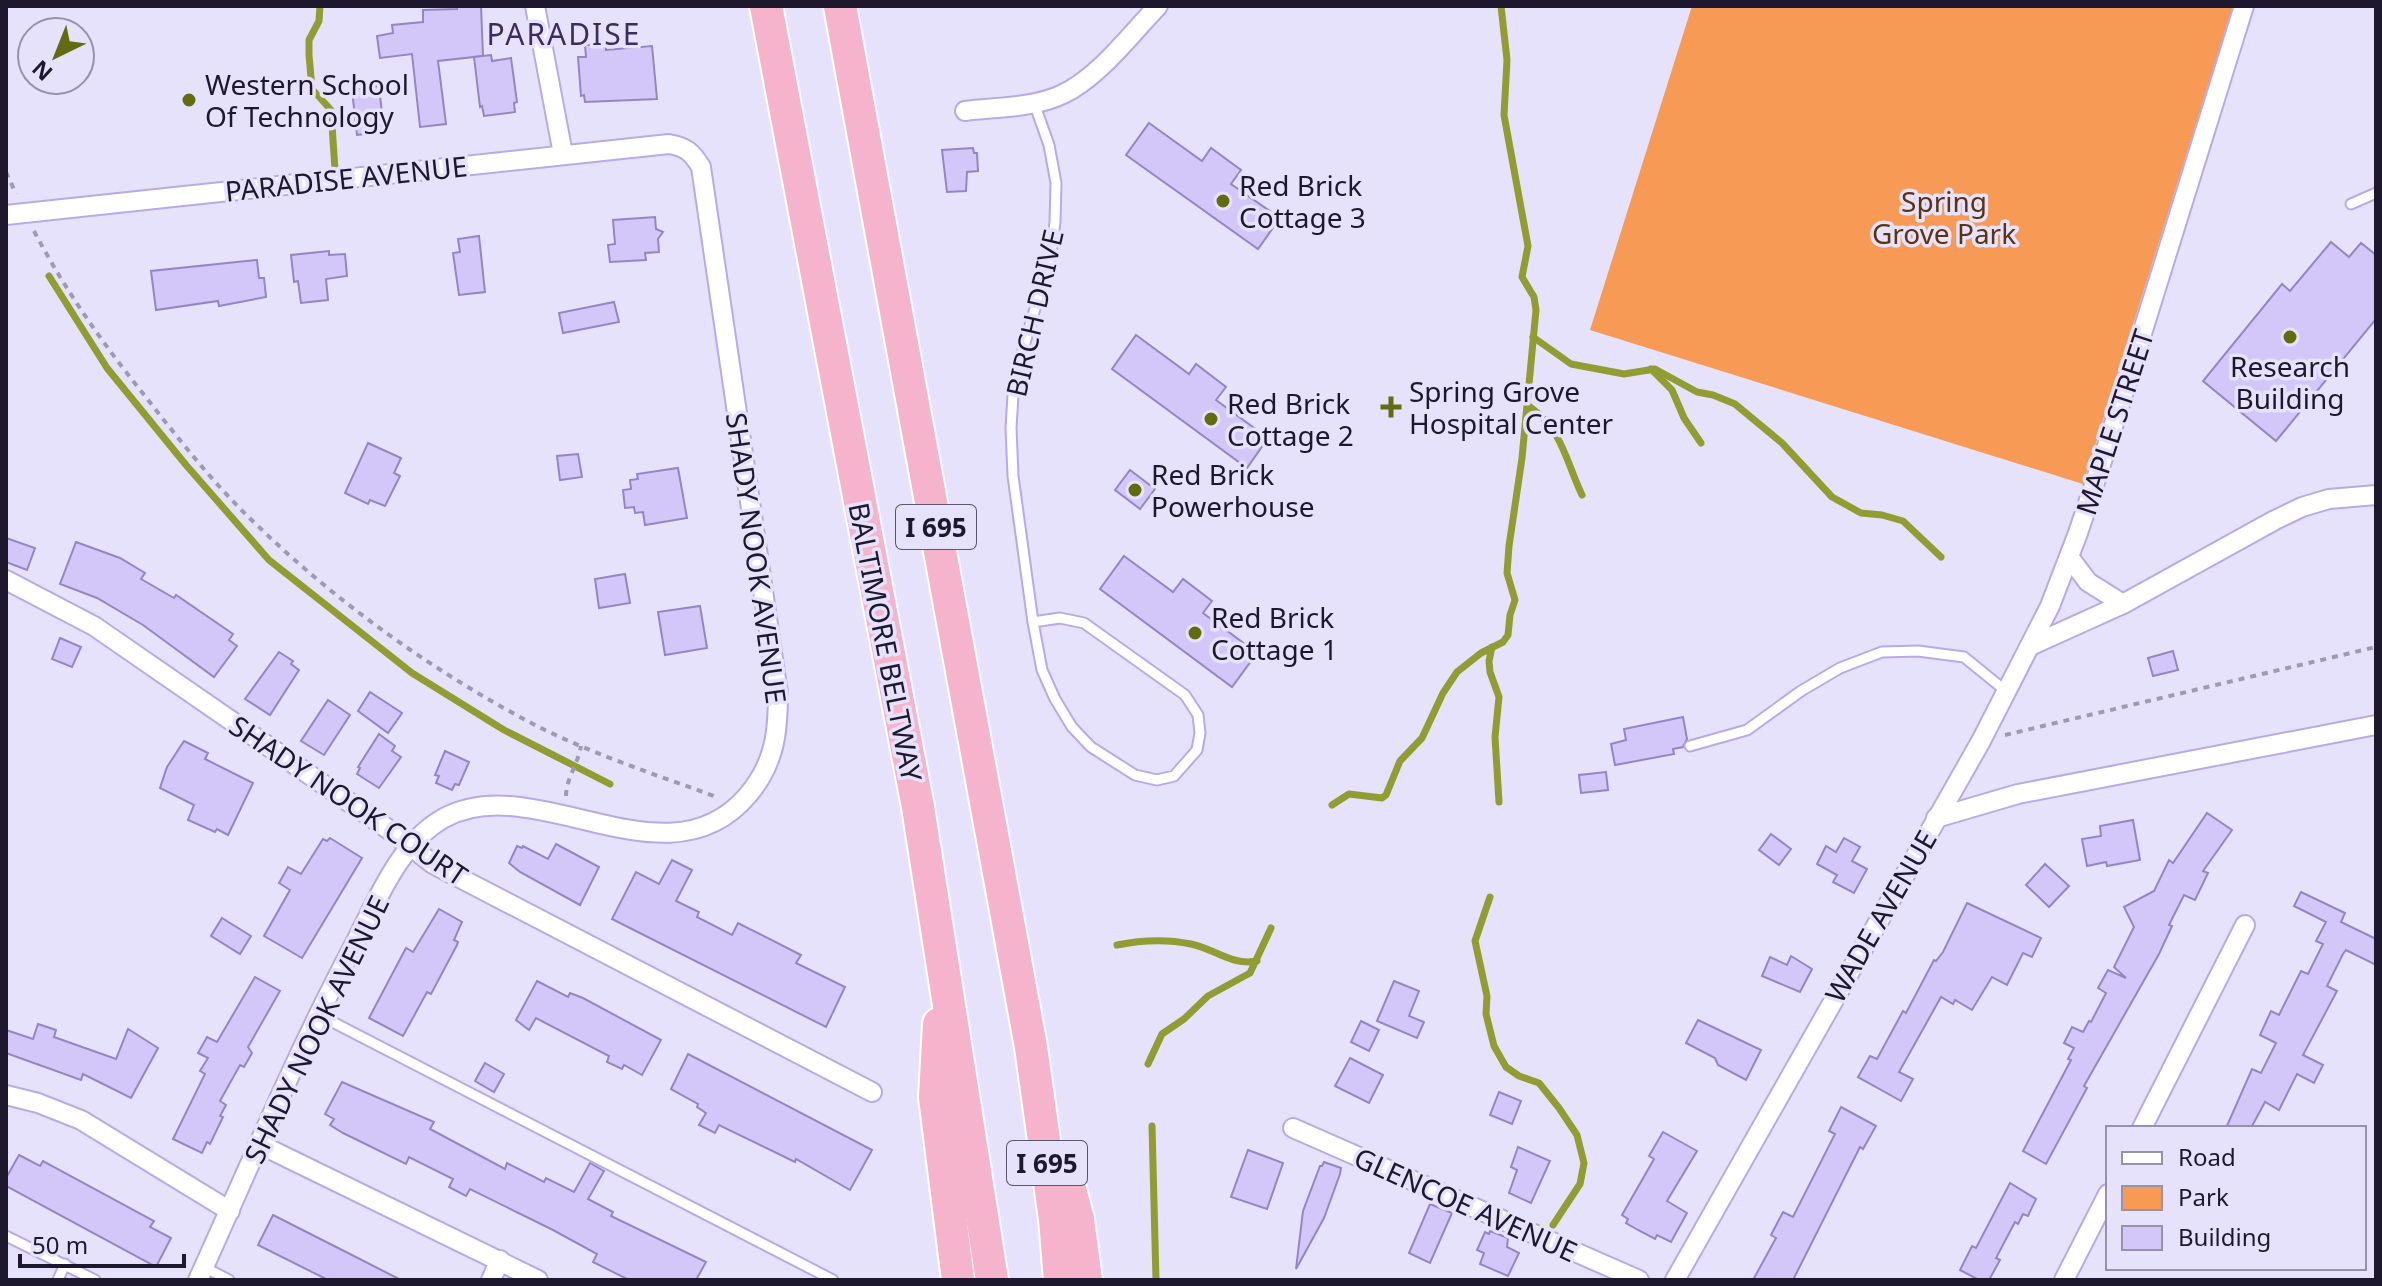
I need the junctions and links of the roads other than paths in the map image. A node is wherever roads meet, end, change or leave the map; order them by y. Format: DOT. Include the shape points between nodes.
graph roads {
  1 [pos="535,6"];
  2 [pos="766,6"];
  3 [pos="840,6"];
  4 [pos="1158,6"];
  5 [pos="2244,6"];
  6 [pos="1034,103"];
  7 [pos="965,111"];
  8 [pos="685,147"];
  9 [pos="563,154"];
  10 [pos="2376,193"];
  11 [pos="2351,204"];
  12 [pos="15,214"];
  13 [pos="2376,495"];
  14 [pos="2069,557"];
  15 [pos="6,580"];
  16 [pos="2123,604"];
  17 [pos="1033,622"];
  18 [pos="2030,646"];
  19 [pos="2007,692"];
  20 [pos="2376,725"];
  21 [pos="1690,746"];
  22 [pos="1936,818"];
  23 [pos="411,847"];
  24 [pos="2245,925"];
  25 [pos="943,957"];
  26 [pos="317,1014"];
  27 [pos="1031,1047"];
  28 [pos="872,1092"];
  29 [pos="6,1095"];
  30 [pos="2143,1126"];
  31 [pos="1293,1128"];
  32 [pos="259,1144"];
  33 [pos="2106,1198"];
  34 [pos="230,1211"];
  35 [pos="6,1236"];
  36 [pos="500,1260"];
  37 [pos="65,1264"];
  38 [pos="201,1274"];
  39 [pos="58,1280"];
  40 [pos="95,1280"];
  41 [pos="229,1280"];
  42 [pos="491,1280"];
  43 [pos="538,1280"];
  44 [pos="833,1280"];
  45 [pos="958,1280"];
  46 [pos="992,1280"];
  47 [pos="1060,1280"];
  48 [pos="1086,1280"];
  49 [pos="1639,1280"];
  50 [pos="1675,1280"];
  51 [pos="2064,1280"];
  1 -- 9 [label="street"];
  2 -- 25 [label="highway, BALTIMORE BELTWAY / I 695"];
  3 -- 27 [label="highway, I 695"];
  4 -- 6 [label="street" via="1092,73 1063,94"];
  5 -- 14 [label="street, MAPLE STREET"];
  6 -- 7 [label="street"];
  6 -- 17 [label="lane, BIRCH DRIVE" via="1056,183 1055,222 1013,395 1011,428"];
  8 -- 9 [label="street, PARADISE AVENUE"];
  8 -- 23 [label="street, SHADY NOOK AVENUE" via="701,167 778,693 778,729 769,761 739,805 695,829 624,829 487,804 434,824"];
  9 -- 12 [label="street, PARADISE AVENUE"];
  10 -- 11 [label="lane"];
  13 -- 16 [label="street" via="2302,507"];
  14 -- 16 [label="street" via="2088,582"];
  14 -- 18 [label="street, MAPLE STREET"];
  15 -- 23 [label="street, SHADY NOOK COURT" via="94,626"];
  16 -- 18 [label="street"];
  17 -- 17 [label="lane, BIRCH DRIVE" via="1042,670 1072,727 1091,747 1135,775 1157,780 1174,776 1197,750 1200,733 1198,715 1185,695 1084,623 1060,618"];
  18 -- 19 [label="street, MAPLE STREET"];
  19 -- 21 [label="lane" via="1964,657 1882,652 1840,668 1747,730"];
  19 -- 22 [label="street, MAPLE STREET"];
  20 -- 22 [label="street, WADE AVENUE" via="2018,794"];
  22 -- 50 [label="street, WADE AVENUE"];
  23 -- 26 [label="street, SHADY NOOK AVENUE" via="390,875"];
  23 -- 28 [label="street, SHADY NOOK COURT" via="433,864"];
  24 -- 30 [label="street"];
  25 -- 45 [label="highway" via="935,1097"];
  25 -- 46 [label="highway, BALTIMORE BELTWAY / I 695"];
  26 -- 32 [label="street, SHADY NOOK AVENUE"];
  26 -- 44 [label="lane"];
  27 -- 47 [label="highway, I 695"];
  27 -- 48 [label="highway" via="1078,1219"];
  29 -- 34 [label="street" via="81,1120"];
  31 -- 49 [label="street, GLENCOE AVENUE"];
  32 -- 34 [label="street, SHADY NOOK AVENUE"];
  32 -- 36 [label="street"];
  33 -- 51 [label="street"];
  34 -- 38 [label="street, SHADY NOOK AVENUE"];
  35 -- 37 [label="lane"];
  36 -- 42 [label="street"];
  36 -- 43 [label="street"];
  37 -- 39 [label="lane"];
  37 -- 40 [label="lane"];
  38 -- 41 [label="lane"];
}
